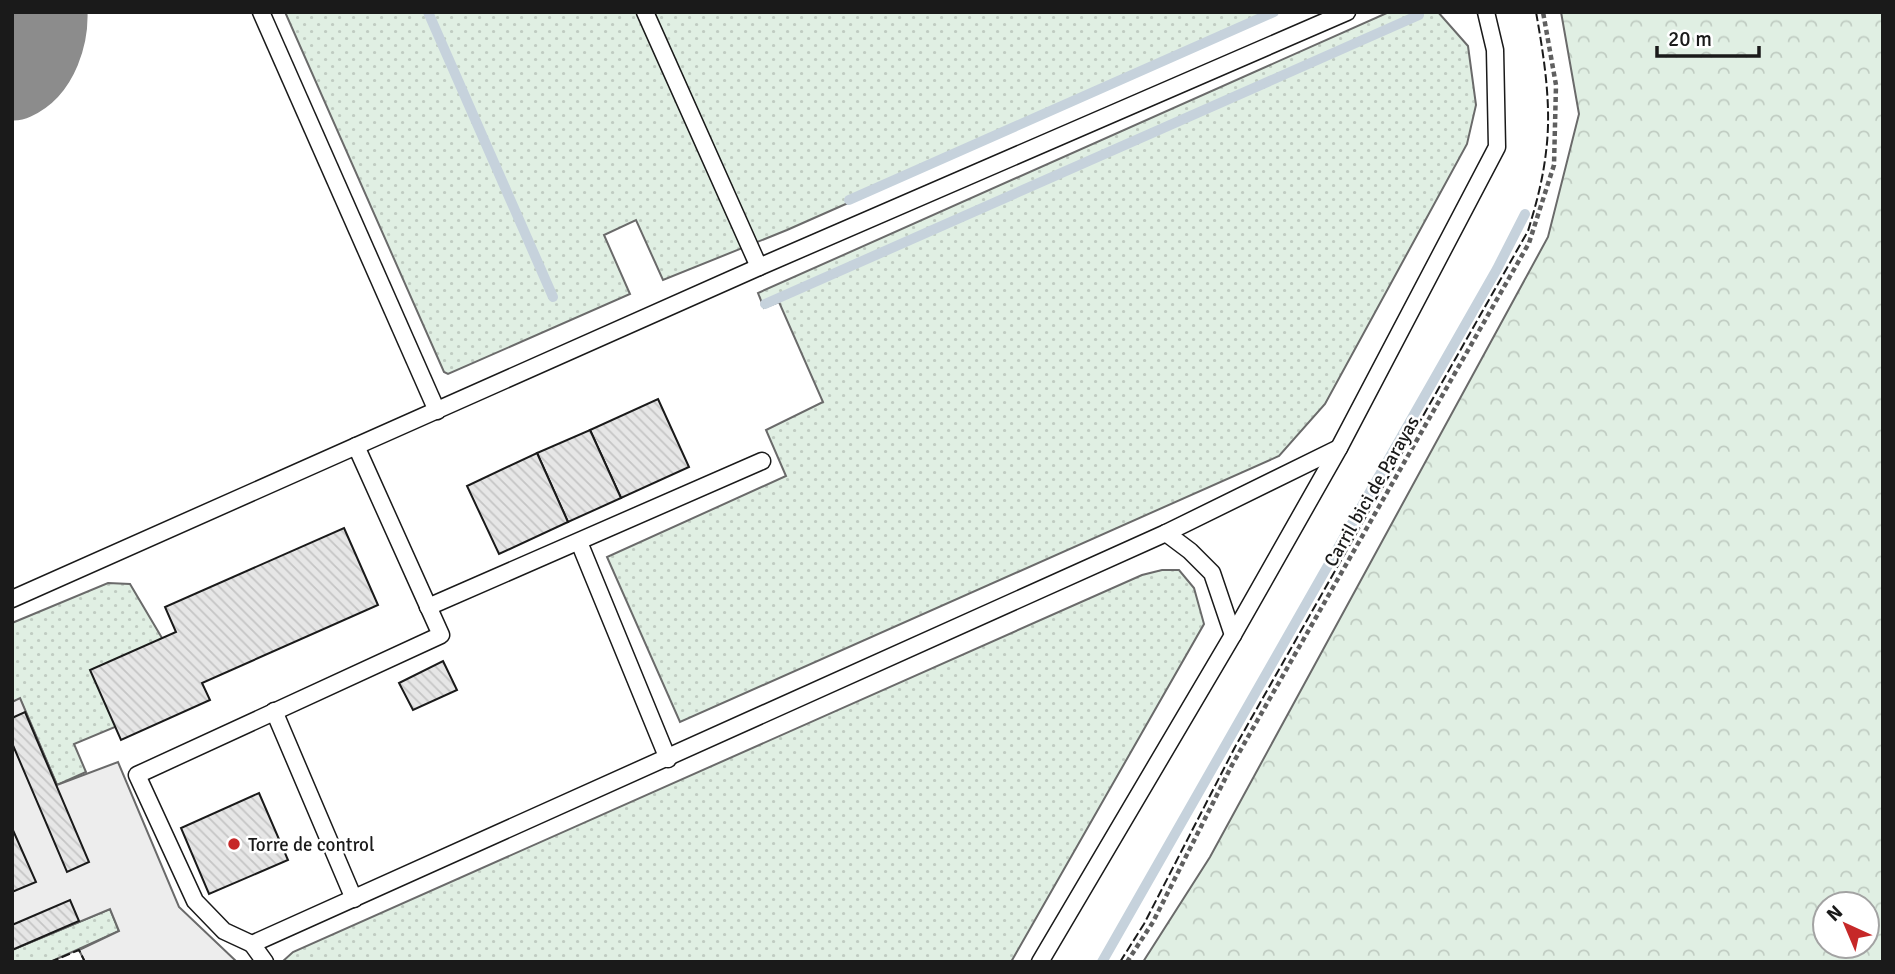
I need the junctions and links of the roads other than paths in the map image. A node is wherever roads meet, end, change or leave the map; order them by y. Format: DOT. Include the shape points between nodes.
graph roads {
  1 [pos="261,12"];
  2 [pos="645,12"];
  3 [pos="1347,12"];
  4 [pos="1486,12"];
  5 [pos="759,267"];
  6 [pos="437,411"];
  7 [pos="355,446"];
  8 [pos="1339,448"];
  9 [pos="762,461"];
  10 [pos="1166,533"];
  11 [pos="579,542"];
  12 [pos="12,599"];
  13 [pos="428,607"];
  14 [pos="1233,635"];
  15 [pos="274,711"];
  16 [pos="668,759"];
  17 [pos="354,899"];
  18 [pos="252,944"];
  19 [pos="265,962"];
  20 [pos="1040,962"];
  1 -- 6 [label="lane"];
  2 -- 5 [label="lane"];
  3 -- 5 [label="lane"];
  4 -- 8 [label="lane" via="1495,50 1497,147"];
  5 -- 6 [label="lane"];
  6 -- 7 [label="lane"];
  7 -- 12 [label="lane"];
  7 -- 13 [label="lane"];
  8 -- 10 [label="lane"];
  8 -- 14 [label="lane"];
  9 -- 11 [label="lane"];
  10 -- 14 [label="lane" via="1212,573"];
  10 -- 16 [label="lane"];
  11 -- 13 [label="lane"];
  11 -- 16 [label="lane"];
  13 -- 15 [label="lane" via="441,635"];
  14 -- 20 [label="lane"];
  15 -- 17 [label="lane"];
  15 -- 18 [label="lane" via="137,775 195,901 223,931"];
  16 -- 17 [label="lane"];
  17 -- 18 [label="lane"];
  18 -- 19 [label="lane"];
}
